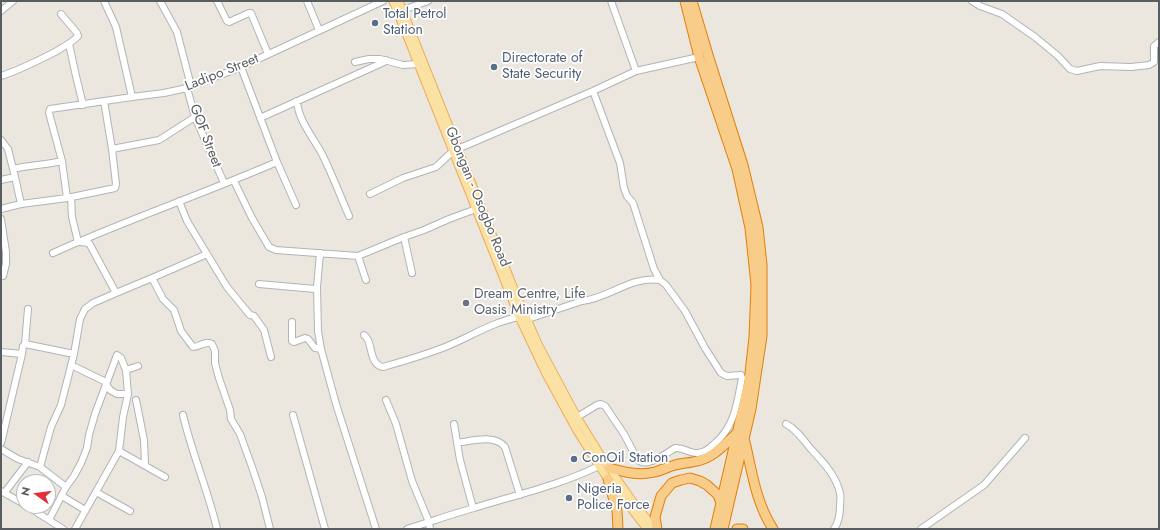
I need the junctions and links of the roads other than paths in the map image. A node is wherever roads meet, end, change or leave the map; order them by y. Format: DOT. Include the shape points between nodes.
graph roads {
  1 [pos="13,1"];
  2 [pos="104,1"];
  3 [pos="160,1"];
  4 [pos="217,1"];
  5 [pos="307,1"];
  6 [pos="383,1"];
  7 [pos="393,1"];
  8 [pos="400,1"];
  9 [pos="428,1"];
  10 [pos="611,1"];
  11 [pos="685,1"];
  12 [pos="692,1"];
  13 [pos="972,1"];
  14 [pos="403,10"];
  15 [pos="1,11"];
  16 [pos="61,14"];
  17 [pos="319,30"];
  18 [pos="1159,42"];
  19 [pos="69,44"];
  20 [pos="268,54"];
  21 [pos="699,57"];
  22 [pos="386,60"];
  23 [pos="355,62"];
  24 [pos="418,64"];
  25 [pos="240,67"];
  26 [pos="636,71"];
  27 [pos="1,76"];
  28 [pos="189,87"];
  29 [pos="594,91"];
  30 [pos="132,96"];
  31 [pos="104,101"];
  32 [pos="297,101"];
  33 [pos="83,105"];
  34 [pos="195,117"];
  35 [pos="260,118"];
  36 [pos="1,140"];
  37 [pos="112,149"];
  38 [pos="456,150"];
  39 [pos="62,161"];
  40 [pos="277,162"];
  41 [pos="13,169"];
  42 [pos="15,177"];
  43 [pos="1,180"];
  44 [pos="234,181"];
  45 [pos="224,183"];
  46 [pos="370,194"];
  47 [pos="69,198"];
  48 [pos="179,201"];
  49 [pos="21,204"];
  50 [pos="296,205"];
  51 [pos="1,209"];
  52 [pos="476,209"];
  53 [pos="349,216"];
  54 [pos="1,219"];
  55 [pos="404,237"];
  56 [pos="78,242"];
  57 [pos="53,253"];
  58 [pos="320,253"];
  59 [pos="206,254"];
  60 [pos="358,256"];
  61 [pos="654,269"];
  62 [pos="412,273"];
  63 [pos="3,276"];
  64 [pos="152,278"];
  65 [pos="647,279"];
  66 [pos="366,280"];
  67 [pos="660,280"];
  68 [pos="259,284"];
  69 [pos="317,287"];
  70 [pos="116,293"];
  71 [pos="28,309"];
  72 [pos="519,317"];
  73 [pos="528,319"];
  74 [pos="292,322"];
  75 [pos="364,335"];
  76 [pos="25,344"];
  77 [pos="321,349"];
  78 [pos="1,352"];
  79 [pos="22,354"];
  80 [pos="74,354"];
  81 [pos="271,357"];
  82 [pos="71,365"];
  83 [pos="138,366"];
  84 [pos="126,370"];
  85 [pos="106,385"];
  86 [pos="128,394"];
  87 [pos="136,400"];
  88 [pos="386,400"];
  89 [pos="183,415"];
  90 [pos="293,415"];
  91 [pos="577,417"];
  92 [pos="454,424"];
  93 [pos="786,424"];
  94 [pos="740,436"];
  95 [pos="1024,438"];
  96 [pos="1,443"];
  97 [pos="457,443"];
  98 [pos="1,449"];
  99 [pos="119,451"];
  100 [pos="28,462"];
  101 [pos="145,466"];
  102 [pos="599,466"];
  103 [pos="40,467"];
  104 [pos="609,468"];
  105 [pos="165,477"];
  106 [pos="608,479"];
  107 [pos="66,487"];
  108 [pos="3,491"];
  109 [pos="96,492"];
  110 [pos="520,495"];
  111 [pos="62,496"];
  112 [pos="16,499"];
  113 [pos="721,503"];
  114 [pos="473,508"];
  115 [pos="85,510"];
  116 [pos="130,512"];
  117 [pos="40,514"];
  118 [pos="49,520"];
  119 [pos="429,522"];
  120 [pos="63,529"];
  121 [pos="75,529"];
  122 [pos="217,529"];
  123 [pos="270,529"];
  124 [pos="325,529"];
  125 [pos="376,529"];
  126 [pos="407,529"];
  127 [pos="430,529"];
  128 [pos="618,529"];
  129 [pos="647,529"];
  130 [pos="656,529"];
  131 [pos="715,529"];
  132 [pos="723,529"];
  133 [pos="737,529"];
  134 [pos="743,529"];
  135 [pos="773,529"];
  136 [pos="834,529"];
  137 [pos="921,529"];
  1 -- 15 [label="street"];
  2 -- 30 [label="street" via="116,27"];
  3 -- 28 [label="street, GOF Street" via="177,32"];
  4 -- 20 [label="street" via="229,22 251,13"];
  5 -- 17 [label="street"];
  6 -- 17 [label="street, Ladipo Street"];
  7 -- 24 [label="main road, Gbongan - Osogbo Road"];
  8 -- 14 [label="main road, Gbongan - Osogbo Road"];
  9 -- 14 [label="street"];
  10 -- 26 [label="street"];
  11 -- 21 [label="highway"];
  12 -- 94 [label="highway" via="743,165 758,227 762,265 762,336 750,409"];
  13 -- 18 [label="street" via="1002,14 1035,37 1070,69 1078,71 1100,66 1149,65 1154,62 1154,46"];
  14 -- 38 [label="main road, Gbongan - Osogbo Road"];
  16 -- 19 [label="street" via="78,36"];
  17 -- 20 [label="street, Ladipo Street"];
  19 -- 27 [label="street" via="26,67"];
  19 -- 33 [label="street"];
  20 -- 25 [label="street, Ladipo Street"];
  21 -- 26 [label="street"];
  21 -- 94 [label="highway" via="737,169 750,228 756,285 754,337"];
  22 -- 23 [label="street" via="369,59"];
  22 -- 24 [label="street" via="403,65"];
  22 -- 32 [label="street"];
  24 -- 38 [label="main road, Gbongan - Osogbo Road"];
  25 -- 28 [label="street, Ladipo Street"];
  25 -- 35 [label="street"];
  26 -- 29 [label="street"];
  28 -- 30 [label="street, Ladipo Street" via="164,93"];
  28 -- 34 [label="street, GOF Street"];
  29 -- 38 [label="street"];
  29 -- 61 [label="street" via="620,163 624,188 633,203"];
  30 -- 31 [label="street, Ladipo Street"];
  31 -- 33 [label="street, Ladipo Street"];
  31 -- 37 [label="street"];
  32 -- 35 [label="street"];
  32 -- 53 [label="street" via="304,123 324,159"];
  33 -- 39 [label="street, Ladipo Street" via="50,109"];
  34 -- 37 [label="street" via="161,140"];
  34 -- 45 [label="street, GOF Street"];
  35 -- 40 [label="street"];
  36 -- 41 [label="street" via="8,149"];
  37 -- 47 [label="street" via="116,184 114,188"];
  38 -- 46 [label="street" via="436,167 403,178"];
  38 -- 52 [label="main road, Gbongan - Osogbo Road"];
  38 -- 73 [label="main road, Gbongan - Osogbo Road"];
  39 -- 41 [label="street"];
  39 -- 47 [label="street"];
  40 -- 44 [label="street"];
  40 -- 50 [label="street"];
  41 -- 42 [label="street"];
  42 -- 43 [label="street"];
  42 -- 49 [label="street"];
  44 -- 45 [label="street"];
  44 -- 58 [label="street" via="269,247 276,250"];
  45 -- 48 [label="street"];
  47 -- 49 [label="street"];
  47 -- 56 [label="street"];
  48 -- 56 [label="street"];
  48 -- 59 [label="street"];
  49 -- 51 [label="street"];
  52 -- 55 [label="street"];
  52 -- 72 [label="main road, Gbongan - Osogbo Road"];
  54 -- 63 [label="street" via="6,252"];
  55 -- 60 [label="street"];
  55 -- 62 [label="street"];
  56 -- 57 [label="street"];
  56 -- 70 [label="street" via="89,243"];
  58 -- 60 [label="street"];
  58 -- 69 [label="street"];
  59 -- 64 [label="street"];
  59 -- 81 [label="street" via="227,287 264,330"];
  60 -- 66 [label="street"];
  61 -- 65 [label="street"];
  61 -- 67 [label="street"];
  64 -- 70 [label="street"];
  64 -- 123 [label="street" via="163,299 174,310 181,331 192,347 206,342 212,344 231,419 240,434 262,497"];
  65 -- 67 [label="street"];
  65 -- 73 [label="street" via="591,300"];
  67 -- 91 [label="street" via="685,311 721,373 727,376 741,375 732,422 724,436 707,450 698,453 675,448 653,461 641,463 605,406 597,405"];
  68 -- 69 [label="street" via="315,289"];
  69 -- 77 [label="street"];
  70 -- 80 [label="street" via="85,309 80,319"];
  71 -- 76 [label="street"];
  72 -- 75 [label="street" via="506,319 445,347 383,367 376,364"];
  72 -- 102 [label="main road, Gbongan - Osogbo Road" via="545,372"];
  73 -- 91 [label="main road, Gbongan - Osogbo Road" via="547,362"];
  74 -- 77 [label="street" via="292,341 305,338 316,348"];
  76 -- 79 [label="street"];
  76 -- 80 [label="street"];
  77 -- 125 [label="street"];
  78 -- 79 [label="street"];
  79 -- 96 [label="street"];
  80 -- 82 [label="street"];
  82 -- 85 [label="street" via="104,381"];
  82 -- 103 [label="street" via="61,405 51,427"];
  83 -- 84 [label="street"];
  84 -- 85 [label="street" via="120,356 117,355"];
  84 -- 86 [label="street"];
  85 -- 86 [label="street" via="117,394"];
  85 -- 107 [label="street" via="87,448"];
  86 -- 99 [label="street"];
  87 -- 101 [label="street" via="144,440"];
  88 -- 119 [label="street" via="396,424 412,481"];
  89 -- 122 [label="street"];
  90 -- 124 [label="street"];
  91 -- 104 [label="main road, Gbongan - Osogbo Road"];
  92 -- 97 [label="street"];
  93 -- 136 [label="street" via="792,427 834,478 840,494 840,510 838,523"];
  94 -- 104 [label="highway" via="704,459 654,472 630,473"];
  94 -- 113 [label="highway"];
  94 -- 132 [label="highway"];
  94 -- 135 [label="highway" via="759,502"];
  95 -- 137 [label="street" via="984,485"];
  97 -- 110 [label="street" via="479,439 502,444"];
  97 -- 114 [label="street"];
  98 -- 100 [label="street"];
  99 -- 101 [label="street"];
  99 -- 109 [label="street"];
  100 -- 103 [label="street"];
  100 -- 108 [label="street"];
  101 -- 105 [label="street"];
  102 -- 106 [label="main road, Gbongan - Osogbo Road"];
  102 -- 110 [label="street"];
  103 -- 107 [label="street"];
  104 -- 130 [label="main road, Gbongan - Osogbo Road"];
  106 -- 128 [label="highway" via="617,511"];
  106 -- 129 [label="main road, Gbongan - Osogbo Road"];
  107 -- 111 [label="street"];
  108 -- 112 [label="street"];
  109 -- 115 [label="street"];
  109 -- 116 [label="street"];
  110 -- 114 [label="street"];
  111 -- 115 [label="street"];
  111 -- 118 [label="street"];
  113 -- 130 [label="highway" via="718,495 700,481 690,478 672,483 660,496 655,516"];
  113 -- 131 [label="highway"];
  114 -- 119 [label="street"];
  115 -- 121 [label="street"];
  117 -- 118 [label="street"];
  118 -- 120 [label="street"];
  119 -- 126 [label="street"];
  119 -- 127 [label="street"];
  133 -- 134 [label="highway"];
}
